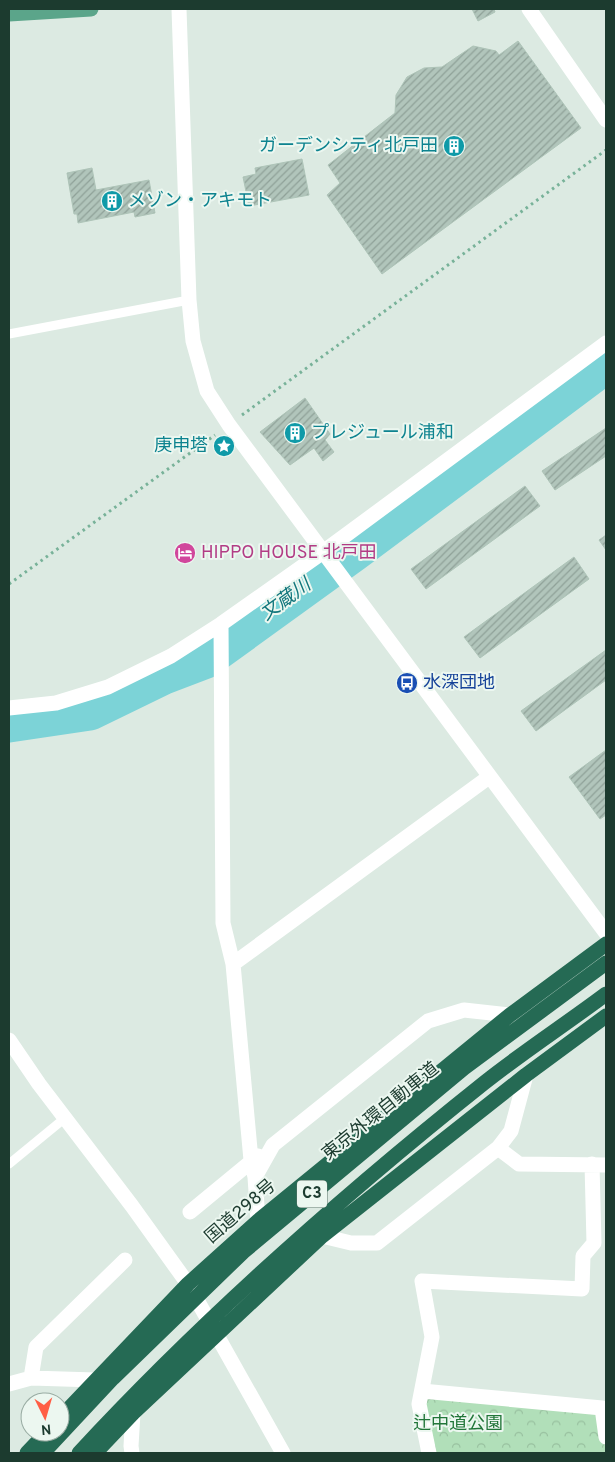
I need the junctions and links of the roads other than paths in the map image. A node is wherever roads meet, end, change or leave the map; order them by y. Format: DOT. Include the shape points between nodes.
graph roads {
  1 [pos="91,9"];
  2 [pos="179,9"];
  3 [pos="529,9"];
  4 [pos="9,14"];
  5 [pos="606,120"];
  6 [pos="189,300"];
  7 [pos="9,334"];
  8 [pos="606,343"];
  9 [pos="326,555"];
  10 [pos="221,624"];
  11 [pos="9,708"];
  12 [pos="489,777"];
  13 [pos="606,933"];
  14 [pos="606,944"];
  15 [pos="606,963"];
  16 [pos="232,964"];
  17 [pos="606,994"];
  18 [pos="510,1015"];
  19 [pos="606,1016"];
  20 [pos="9,1040"];
  21 [pos="526,1074"];
  22 [pos="65,1118"];
  23 [pos="273,1145"];
  24 [pos="498,1148"];
  25 [pos="251,1160"];
  26 [pos="9,1164"];
  27 [pos="599,1165"];
  28 [pos="255,1177"];
  29 [pos="190,1212"];
  30 [pos="258,1221"];
  31 [pos="322,1236"];
  32 [pos="126,1260"];
  33 [pos="188,1284"];
  34 [pos="216,1335"];
  35 [pos="31,1378"];
  36 [pos="95,1380"];
  37 [pos="9,1384"];
  38 [pos="422,1391"];
  39 [pos="70,1407"];
  40 [pos="133,1413"];
  41 [pos="606,1437"];
  42 [pos="37,1442"];
  43 [pos="27,1453"];
  44 [pos="43,1453"];
  45 [pos="79,1453"];
  46 [pos="94,1453"];
  47 [pos="132,1453"];
  48 [pos="284,1453"];
  49 [pos="429,1453"];
  1 -- 4 [label="main road"];
  2 -- 6 [label="street"];
  3 -- 5 [label="street"];
  6 -- 7 [label="lane"];
  6 -- 9 [label="street" via="193,341 207,391"];
  8 -- 9 [label="street"];
  9 -- 10 [label="street"];
  9 -- 12 [label="street"];
  10 -- 11 [label="street" via="171,656 108,687 56,703"];
  10 -- 16 [label="street" via="223,923"];
  12 -- 13 [label="street"];
  12 -- 16 [label="street"];
  14 -- 18 [label="highway, 国道298号"];
  15 -- 44 [label="highway, 東京外環自動車道 / C3" via="464,1068 243,1252 113,1378"];
  16 -- 25 [label="street"];
  17 -- 45 [label="highway, C3" via="485,1082 274,1260 130,1398"];
  18 -- 23 [label="street" via="464,1010 428,1021"];
  18 -- 30 [label="highway, 国道298号"];
  19 -- 21 [label="highway"];
  20 -- 22 [label="street"];
  21 -- 24 [label="street" via="511,1131"];
  21 -- 31 [label="highway"];
  22 -- 26 [label="lane"];
  22 -- 33 [label="street"];
  23 -- 25 [label="street"];
  23 -- 28 [label="street"];
  24 -- 27 [label="street" via="519,1164"];
  24 -- 31 [label="street" via="377,1243 351,1243"];
  25 -- 28 [label="street"];
  25 -- 29 [label="street"];
  27 -- 38 [label="street" via="594,1244 584,1256 582,1289 422,1280 432,1337"];
  28 -- 30 [label="street"];
  30 -- 33 [label="highway, 国道298号"];
  31 -- 34 [label="highway"];
  32 -- 35 [label="street" via="36,1348"];
  33 -- 34 [label="street"];
  33 -- 36 [label="highway, 国道298号"];
  34 -- 40 [label="highway"];
  34 -- 48 [label="street"];
  35 -- 36 [label="street"];
  35 -- 37 [label="street"];
  36 -- 39 [label="highway, 国道298号"];
  38 -- 41 [label="street" via="602,1408"];
  38 -- 49 [label="street" via="419,1404"];
  40 -- 46 [label="highway"];
  40 -- 47 [label="street"];
  42 -- 43 [label="highway"];
}
